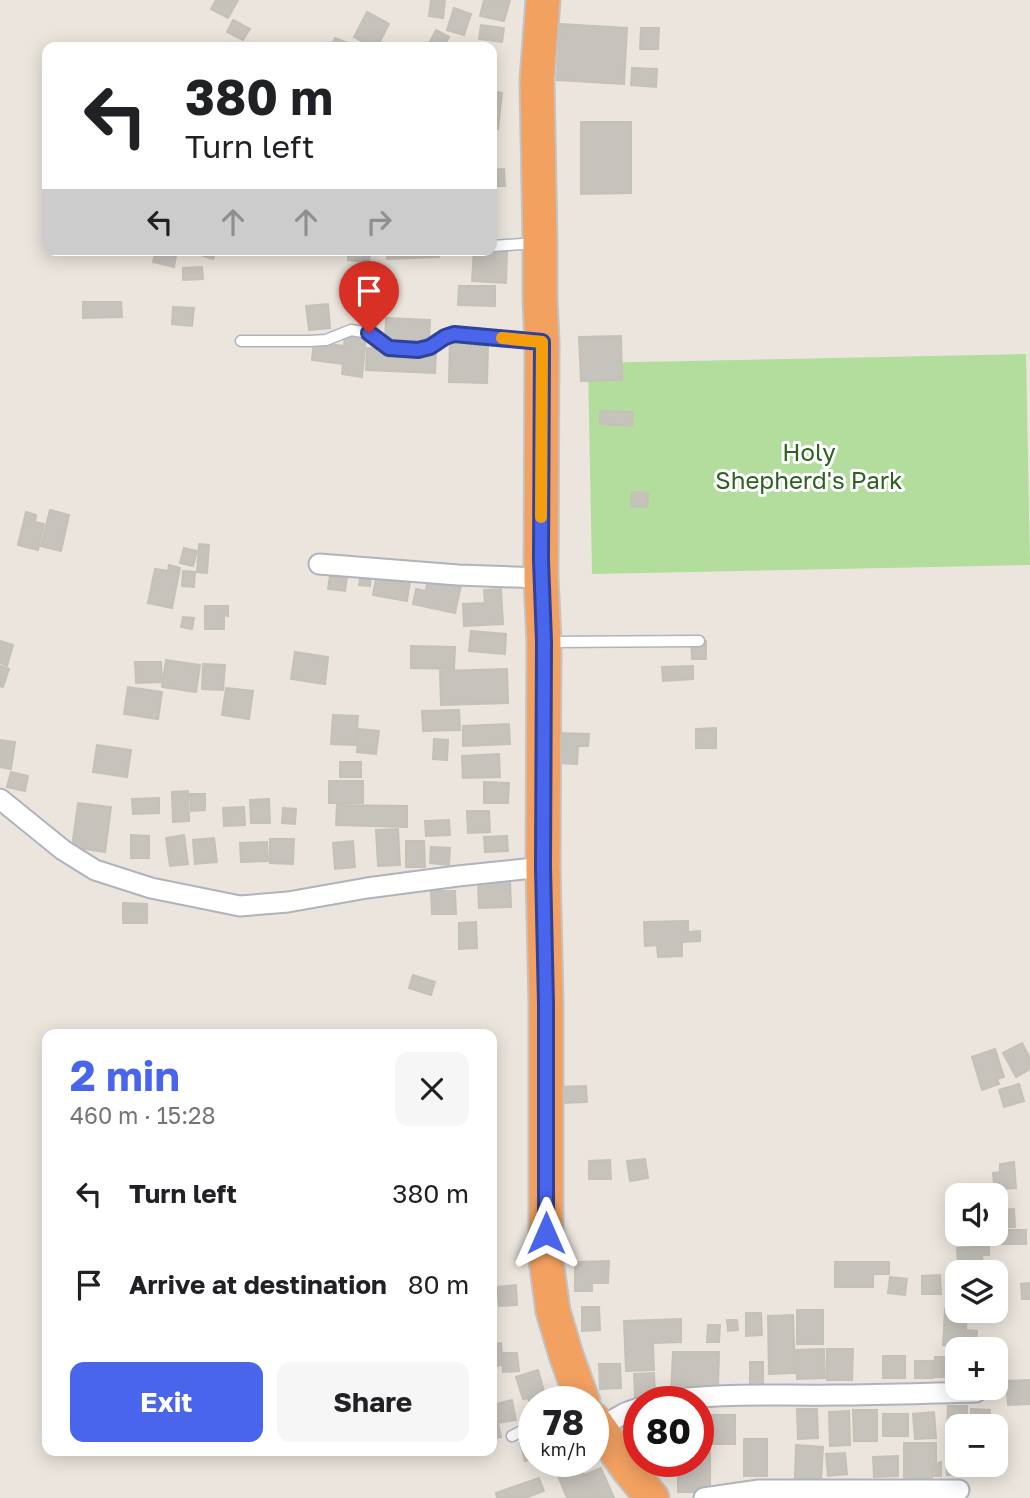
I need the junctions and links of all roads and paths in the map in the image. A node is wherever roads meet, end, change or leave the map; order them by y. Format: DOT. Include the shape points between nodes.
graph roads {
  1 [pos="543,0"];
  2 [pos="540,243"];
  3 [pos="497,246"];
  4 [pos="240,341"];
  5 [pos="542,342"];
  6 [pos="319,564"];
  7 [pos="541,579"];
  8 [pos="699,641"];
  9 [pos="544,642"];
  10 [pos="0,799"];
  11 [pos="543,867"];
  12 [pos="579,1386"];
  13 [pos="945,1393"];
  14 [pos="714,1395"];
  15 [pos="518,1433"];
  16 [pos="512,1436"];
  17 [pos="609,1441"];
  18 [pos="959,1490"];
  19 [pos="652,1498"];
  20 [pos="704,1498"];
  1 -- 2 [label="highway" via="537,80"];
  2 -- 3 [label="lane"];
  2 -- 5 [label="highway"];
  4 -- 5 [label="lane" via="326,340 351,330 369,333 389,348 418,350 454,334"];
  5 -- 7 [label="highway"];
  6 -- 7 [label="street"];
  7 -- 9 [label="highway"];
  8 -- 9 [label="lane"];
  9 -- 11 [label="highway"];
  10 -- 11 [label="street" via="95,870 151,888 240,906"];
  11 -- 12 [label="highway" via="546,1261 553,1311"];
  13 -- 14 [label="street"];
  15 -- 16 [label="lane"];
  17 -- 19 [label="highway"];
  18 -- 20 [label="street" via="759,1490"];
}
